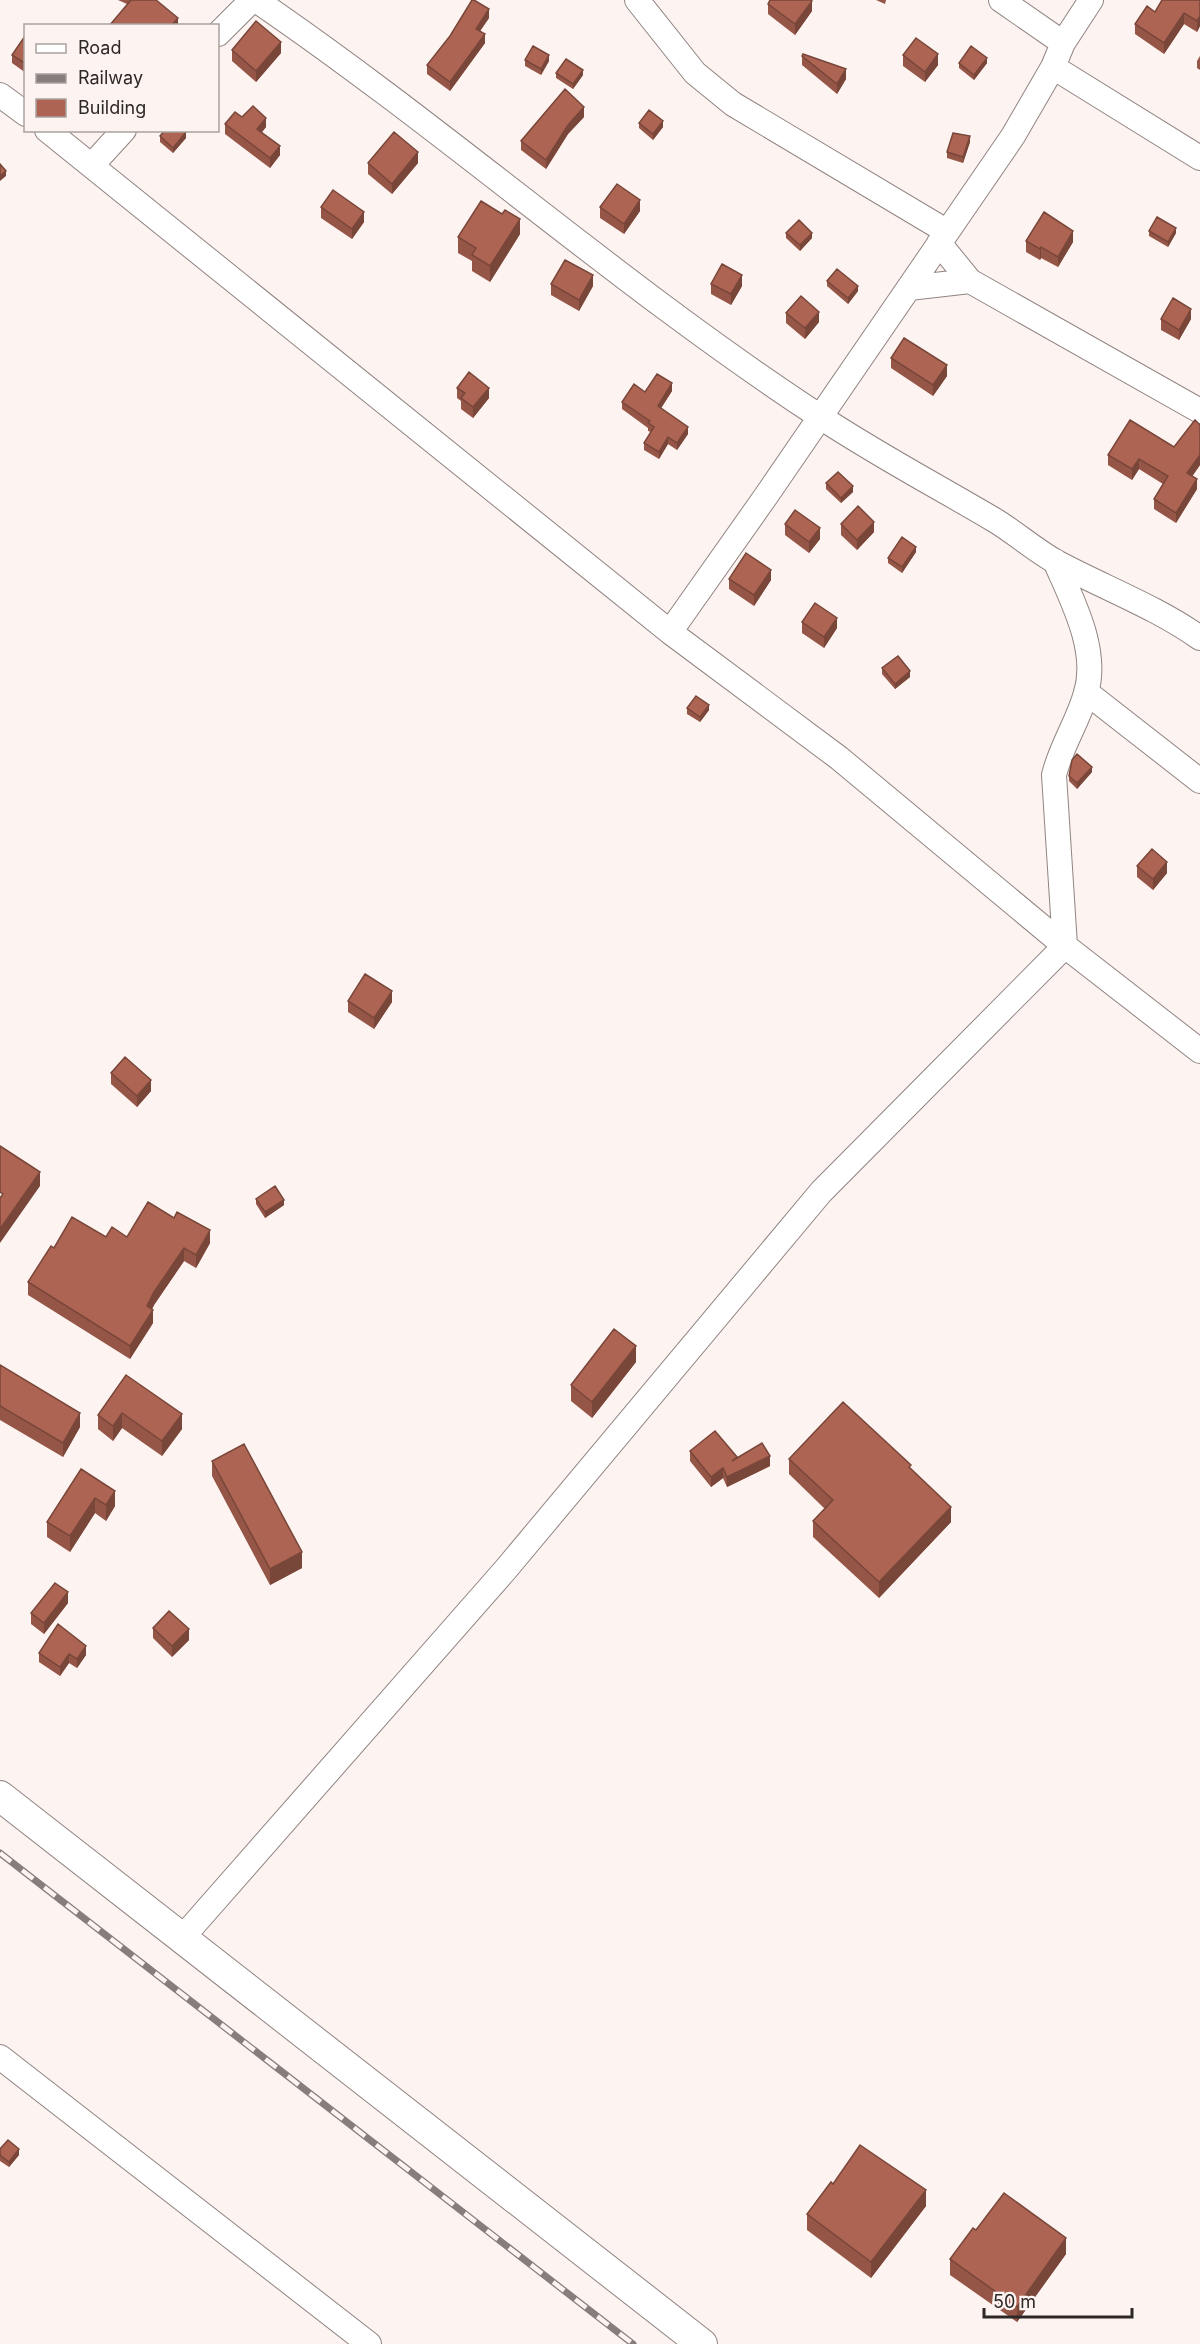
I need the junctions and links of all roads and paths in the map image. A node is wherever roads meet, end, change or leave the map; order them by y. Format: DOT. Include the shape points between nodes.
graph roads {
  1 [pos="254,0"];
  2 [pos="638,0"];
  3 [pos="1001,0"];
  4 [pos="1091,0"];
  5 [pos="219,33"];
  6 [pos="1063,43"];
  7 [pos="1053,67"];
  8 [pos="0,95"];
  9 [pos="24,113"];
  10 [pos="50,132"];
  11 [pos="122,132"];
  12 [pos="1200,158"];
  13 [pos="92,165"];
  14 [pos="942,237"];
  15 [pos="970,281"];
  16 [pos="909,288"];
  17 [pos="1200,411"];
  18 [pos="821,417"];
  19 [pos="1055,561"];
  20 [pos="670,632"];
  21 [pos="1200,638"];
  22 [pos="1086,692"];
  23 [pos="1200,781"];
  24 [pos="1065,946"];
  25 [pos="1200,1051"];
  26 [pos="0,1796"];
  27 [pos="182,1938"];
  28 [pos="0,2057"];
  29 [pos="369,2344"];
  30 [pos="702,2344"];
  1 -- 5 [label="street"];
  1 -- 18 [label="street" via="399,102 697,333"];
  2 -- 14 [label="street" via="695,73 733,104"];
  3 -- 6 [label="street"];
  4 -- 6 [label="street"];
  6 -- 7 [label="street"];
  7 -- 12 [label="street"];
  7 -- 14 [label="street" via="1013,136"];
  8 -- 9 [label="street"];
  10 -- 13 [label="street"];
  11 -- 13 [label="street"];
  13 -- 20 [label="street"];
  14 -- 15 [label="street"];
  14 -- 16 [label="street"];
  15 -- 16 [label="street"];
  15 -- 17 [label="street"];
  16 -- 18 [label="street"];
  18 -- 19 [label="street" via="1021,536"];
  18 -- 20 [label="street"];
  19 -- 21 [label="street"];
  19 -- 22 [label="street" via="1078,615 1089,659"];
  20 -- 24 [label="street" via="839,758"];
  22 -- 23 [label="street"];
  22 -- 24 [label="street" via="1058,756 1054,775"];
  24 -- 25 [label="street"];
  24 -- 27 [label="street" via="821,1192 506,1569"];
  26 -- 27 [label="street"];
  27 -- 30 [label="street"];
  28 -- 29 [label="street"];
}
